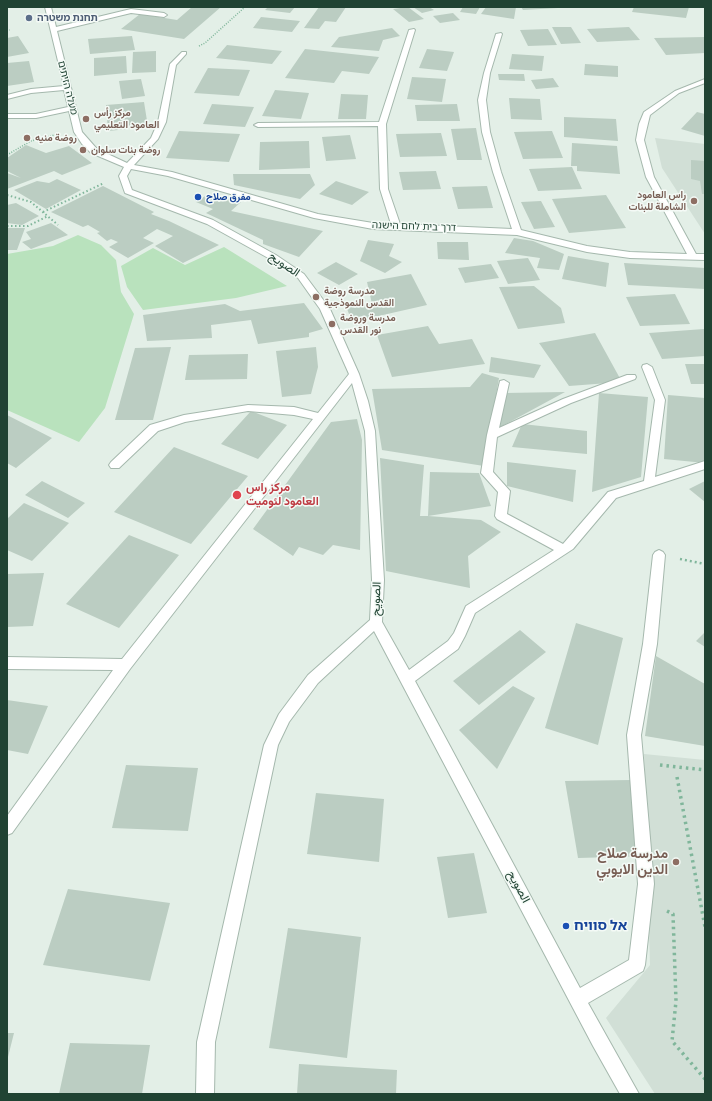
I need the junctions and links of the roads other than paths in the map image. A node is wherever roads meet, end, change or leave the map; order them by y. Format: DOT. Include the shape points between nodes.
graph roads {
  1 [pos="48,7"];
  2 [pos="164,15"];
  3 [pos="53,30"];
  4 [pos="412,30"];
  5 [pos="499,34"];
  6 [pos="184,53"];
  7 [pos="705,82"];
  8 [pos="67,88"];
  9 [pos="7,97"];
  10 [pos="72,108"];
  11 [pos="7,116"];
  12 [pos="382,124"];
  13 [pos="258,125"];
  14 [pos="128,166"];
  15 [pos="396,226"];
  16 [pos="517,232"];
  17 [pos="693,257"];
  18 [pos="705,257"];
  19 [pos="647,367"];
  20 [pos="354,374"];
  21 [pos="631,377"];
  22 [pos="504,383"];
  23 [pos="320,417"];
  24 [pos="492,435"];
  25 [pos="115,465"];
  26 [pos="705,465"];
  27 [pos="649,483"];
  28 [pos="563,549"];
  29 [pos="659,555"];
  30 [pos="376,622"];
  31 [pos="7,663"];
  32 [pos="124,665"];
  33 [pos="406,680"];
  34 [pos="7,828"];
  35 [pos="578,999"];
  36 [pos="205,1094"];
  37 [pos="630,1094"];
  1 -- 3 [label="street, מעלה הזיתים"];
  2 -- 3 [label="street" via="131,11"];
  3 -- 8 [label="street, מעלה הזיתים"];
  4 -- 12 [label="street"];
  5 -- 16 [label="street" via="482,100 486,132"];
  6 -- 14 [label="street" via="173,64 162,122 154,139"];
  7 -- 17 [label="street" via="677,92 647,114 640,140 650,177"];
  8 -- 9 [label="street" via="31,91"];
  8 -- 10 [label="street, מעלה הזיתים"];
  10 -- 11 [label="street" via="36,116"];
  10 -- 14 [label="street, מעלה הזיתים" via="77,129 85,142 94,151"];
  12 -- 13 [label="street"];
  12 -- 15 [label="street" via="384,189"];
  14 -- 15 [label="street, דרך בית לחם הישנה" via="169,174 317,216 373,226"];
  14 -- 20 [label="street, الصويح" via="123,176 128,191 210,222 273,257 301,276 325,309"];
  15 -- 16 [label="street, דרך בית לחם הישנה"];
  16 -- 17 [label="street, דרך בית לחם הישנה" via="630,256"];
  17 -- 18 [label="street, דרך בית לחם הישנה"];
  19 -- 27 [label="street" via="660,400"];
  20 -- 23 [label="street"];
  20 -- 30 [label="street, الصويح" via="370,432 378,580"];
  21 -- 24 [label="street" via="567,401"];
  22 -- 24 [label="street"];
  23 -- 25 [label="street" via="294,411 248,408 184,419 154,428"];
  23 -- 32 [label="street"];
  24 -- 28 [label="street" via="487,473 504,491 501,516"];
  26 -- 27 [label="street"];
  27 -- 28 [label="street" via="612,495 569,546"];
  28 -- 33 [label="street" via="470,610 453,645"];
  29 -- 35 [label="street" via="650,644 634,735 646,884 637,965"];
  30 -- 33 [label="street, الصويح"];
  30 -- 36 [label="street" via="313,679 284,718 271,746 206,1042"];
  31 -- 32 [label="street"];
  32 -- 34 [label="street"];
  33 -- 35 [label="street, الصويح"];
  35 -- 37 [label="street, الصويح"];
}
